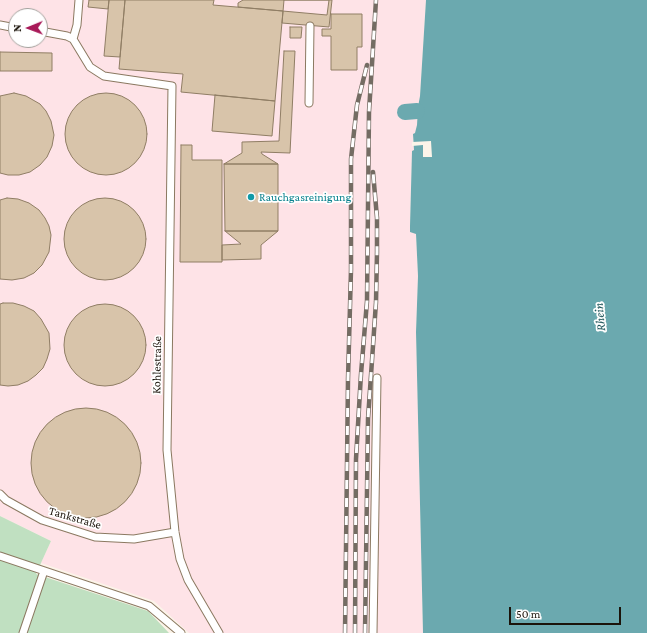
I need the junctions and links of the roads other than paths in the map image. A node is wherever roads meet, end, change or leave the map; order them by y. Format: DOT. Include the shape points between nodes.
graph roads {
  1 [pos="80,0"];
  2 [pos="310,26"];
  3 [pos="48,32"];
  4 [pos="73,39"];
  5 [pos="309,103"];
  6 [pos="377,378"];
  7 [pos="0,494"];
  8 [pos="175,532"];
  9 [pos="0,556"];
  10 [pos="44,571"];
  11 [pos="23,633"];
  12 [pos="181,633"];
  13 [pos="219,633"];
  14 [pos="373,633"];
  1 -- 4 [label="lane"];
  2 -- 5 [label="lane"];
  3 -- 4 [label="lane"];
  4 -- 8 [label="lane, Kohlestraße" via="90,67 104,76 172,86 167,450"];
  6 -- 14 [label="lane"];
  7 -- 8 [label="lane, Tankstraße" via="42,520 95,537 134,539"];
  8 -- 13 [label="lane, Kohlestraße" via="180,559 188,580"];
  9 -- 10 [label="lane"];
  10 -- 11 [label="lane"];
  10 -- 12 [label="lane" via="149,606"];
}
